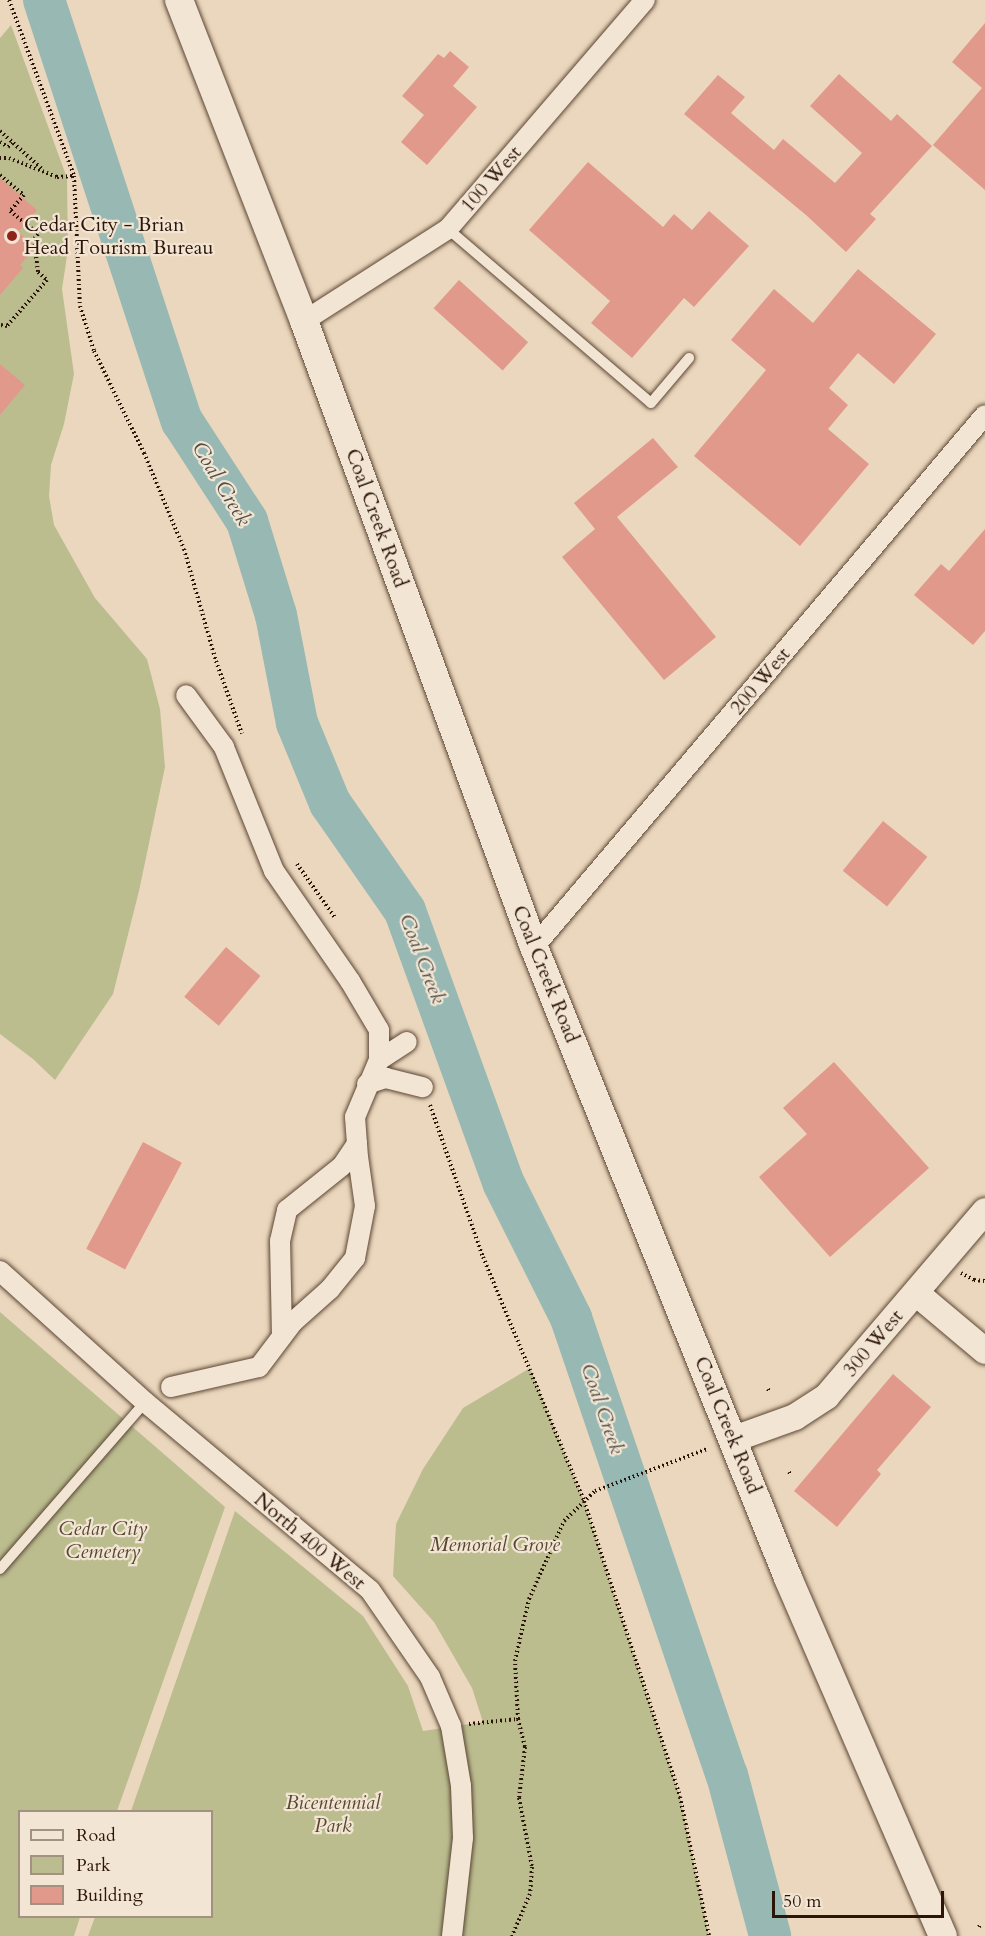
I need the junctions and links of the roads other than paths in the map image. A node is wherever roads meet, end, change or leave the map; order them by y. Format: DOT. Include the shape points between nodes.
graph roads {
  1 [pos="179,0"];
  2 [pos="645,0"];
  3 [pos="448,228"];
  4 [pos="304,321"];
  5 [pos="689,358"];
  6 [pos="985,415"];
  7 [pos="186,695"];
  8 [pos="534,947"];
  9 [pos="407,1042"];
  10 [pos="379,1060"];
  11 [pos="367,1084"];
  12 [pos="423,1087"];
  13 [pos="357,1143"];
  14 [pos="985,1211"];
  15 [pos="0,1271"];
  16 [pos="916,1293"];
  17 [pos="282,1336"];
  18 [pos="985,1351"];
  19 [pos="171,1387"];
  20 [pos="145,1402"];
  21 [pos="734,1439"];
  22 [pos="0,1569"];
  23 [pos="452,1936"];
  24 [pos="943,1936"];
  1 -- 4 [label="main road, Coal Creek Road"];
  2 -- 3 [label="street, 100 West"];
  3 -- 4 [label="street, 100 West"];
  3 -- 5 [label="lane" via="651,403"];
  4 -- 8 [label="main road, Coal Creek Road"];
  6 -- 8 [label="street, 200 West"];
  7 -- 10 [label="street" via="224,747 274,871 379,1030"];
  8 -- 21 [label="main road, Coal Creek Road"];
  9 -- 10 [label="street"];
  10 -- 11 [label="street"];
  11 -- 12 [label="street" via="386,1078"];
  11 -- 13 [label="street" via="355,1117"];
  13 -- 17 [label="street" via="365,1206 354,1258 330,1289"];
  13 -- 17 [label="street" via="342,1166 288,1210 280,1241"];
  14 -- 16 [label="street, 300 West"];
  15 -- 20 [label="street, North 400 West"];
  16 -- 18 [label="street"];
  16 -- 21 [label="street, 300 West" via="827,1396 795,1417"];
  17 -- 19 [label="street" via="259,1367"];
  20 -- 22 [label="lane"];
  20 -- 23 [label="street, North 400 West" via="370,1590 430,1677 451,1726 461,1786 463,1838"];
  21 -- 24 [label="main road, Coal Creek Road" via="788,1578"];
}
